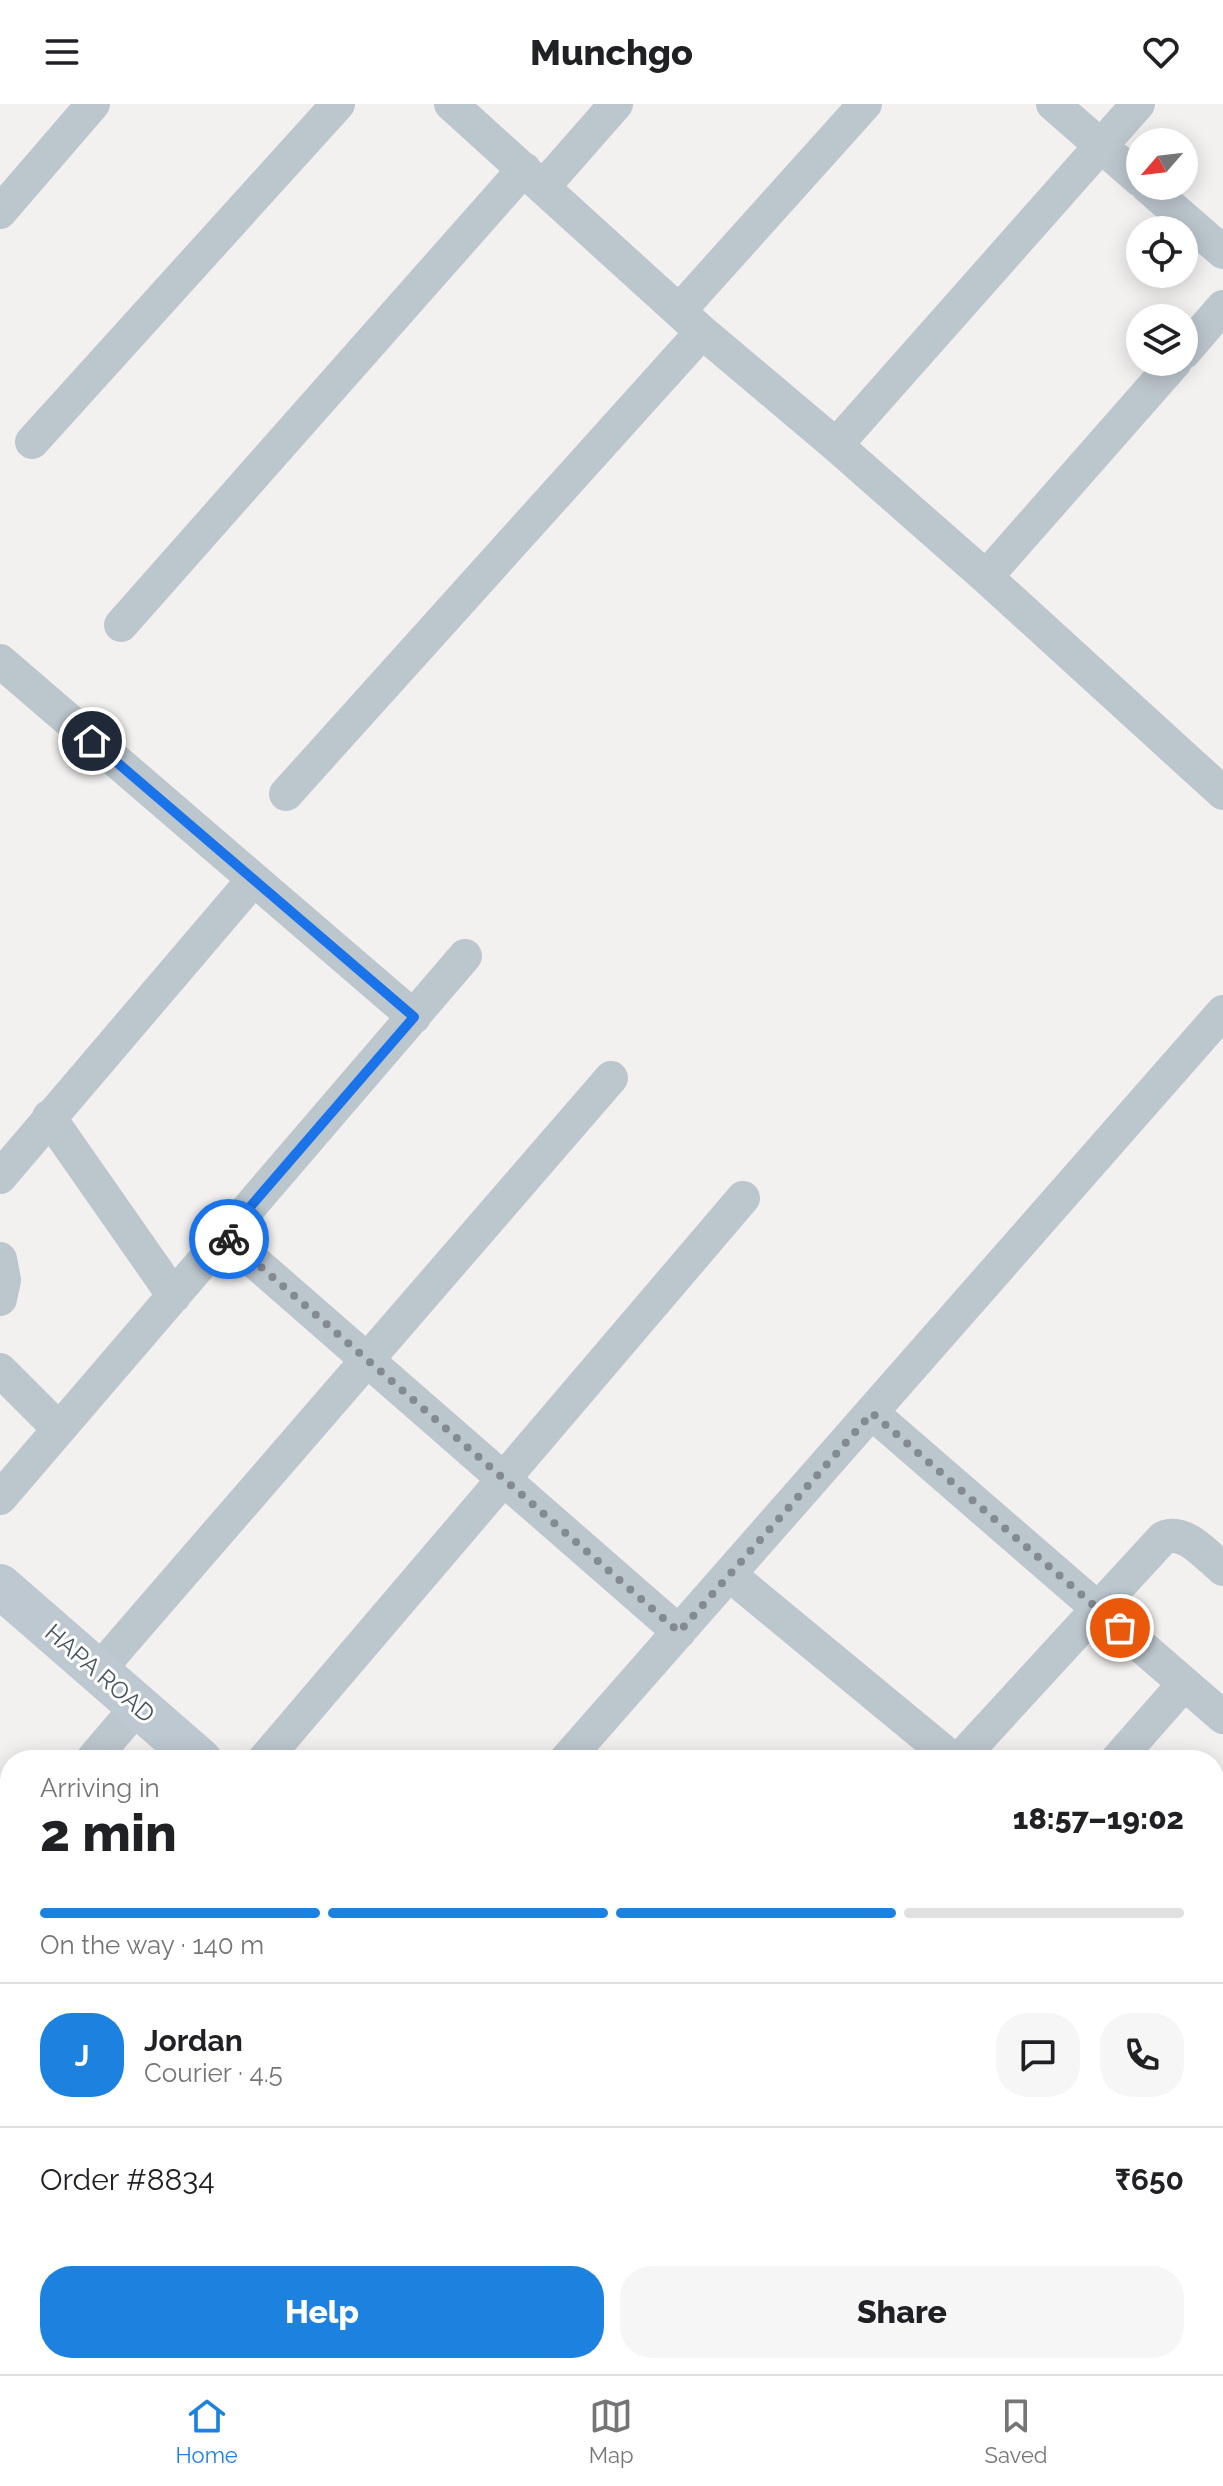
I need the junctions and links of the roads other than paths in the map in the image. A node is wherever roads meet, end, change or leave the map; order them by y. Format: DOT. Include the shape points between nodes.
graph roads {
  1 [pos="93,104"];
  2 [pos="338,104"];
  3 [pos="451,104"];
  4 [pos="616,104"];
  5 [pos="865,104"];
  6 [pos="1053,104"];
  7 [pos="1138,104"];
  8 [pos="1101,145"];
  9 [pos="1126,167"];
  10 [pos="534,177"];
  11 [pos="1163,200"];
  12 [pos="0,212"];
  13 [pos="1223,252"];
  14 [pos="1223,307"];
  15 [pos="690,322"];
  16 [pos="1198,336"];
  17 [pos="1163,376"];
  18 [pos="32,442"];
  19 [pos="836,445"];
  20 [pos="986,577"];
  21 [pos="121,625"];
  22 [pos="0,661"];
  23 [pos="1223,793"];
  24 [pos="286,794"];
  25 [pos="253,880"];
  26 [pos="465,956"];
  27 [pos="1223,1012"];
  28 [pos="414,1017"];
  29 [pos="611,1078"];
  30 [pos="49,1117"];
  31 [pos="0,1177"];
  32 [pos="743,1198"];
  33 [pos="225,1236"];
  34 [pos="0,1259"];
  35 [pos="174,1296"];
  36 [pos="0,1299"];
  37 [pos="367,1359"];
  38 [pos="0,1370"];
  39 [pos="872,1413"];
  40 [pos="59,1429"];
  41 [pos="504,1479"];
  42 [pos="0,1498"];
  43 [pos="1223,1569"];
  44 [pos="730,1575"];
  45 [pos="0,1586"];
  46 [pos="1098,1609"];
  47 [pos="679,1632"];
  48 [pos="98,1671"];
  49 [pos="1184,1684"];
  50 [pos="138,1706"];
  51 [pos="1223,1717"];
  52 [pos="101,1750"];
  53 [pos="189,1750"];
  54 [pos="273,1750"];
  55 [pos="575,1750"];
  56 [pos="945,1750"];
  57 [pos="966,1750"];
  58 [pos="1126,1750"];
  1 -- 12 [label="street"];
  2 -- 18 [label="street"];
  3 -- 10 [label="street"];
  4 -- 10 [label="street"];
  5 -- 15 [label="street"];
  6 -- 8 [label="street"];
  7 -- 8 [label="street"];
  8 -- 9 [label="street"];
  8 -- 19 [label="street"];
  10 -- 15 [label="street"];
  10 -- 21 [label="street"];
  11 -- 13 [label="street"];
  14 -- 16 [label="street"];
  15 -- 19 [label="street"];
  15 -- 24 [label="street"];
  17 -- 20 [label="street"];
  19 -- 20 [label="street"];
  20 -- 23 [label="street"];
  22 -- 25 [label="street"];
  25 -- 28 [label="street"];
  25 -- 30 [label="street"];
  26 -- 28 [label="street"];
  27 -- 39 [label="street"];
  28 -- 33 [label="street"];
  29 -- 37 [label="street"];
  30 -- 31 [label="street"];
  30 -- 35 [label="street"];
  32 -- 41 [label="street"];
  33 -- 35 [label="street"];
  33 -- 37 [label="street"];
  34 -- 36 [label="street"];
  35 -- 40 [label="street"];
  37 -- 41 [label="street"];
  37 -- 48 [label="street"];
  38 -- 40 [label="street"];
  39 -- 44 [label="street"];
  39 -- 46 [label="street"];
  40 -- 42 [label="street"];
  41 -- 47 [label="street"];
  41 -- 54 [label="street"];
  43 -- 46 [label="street" via="1185,1537 1171,1534"];
  44 -- 47 [label="street"];
  44 -- 56 [label="street"];
  45 -- 48 [label="street, HAPA ROAD"];
  46 -- 49 [label="street"];
  46 -- 57 [label="street"];
  47 -- 55 [label="street"];
  48 -- 50 [label="street, HAPA ROAD"];
  49 -- 51 [label="street"];
  49 -- 58 [label="street"];
  50 -- 52 [label="street"];
  50 -- 53 [label="street, HAPA ROAD"];
}
